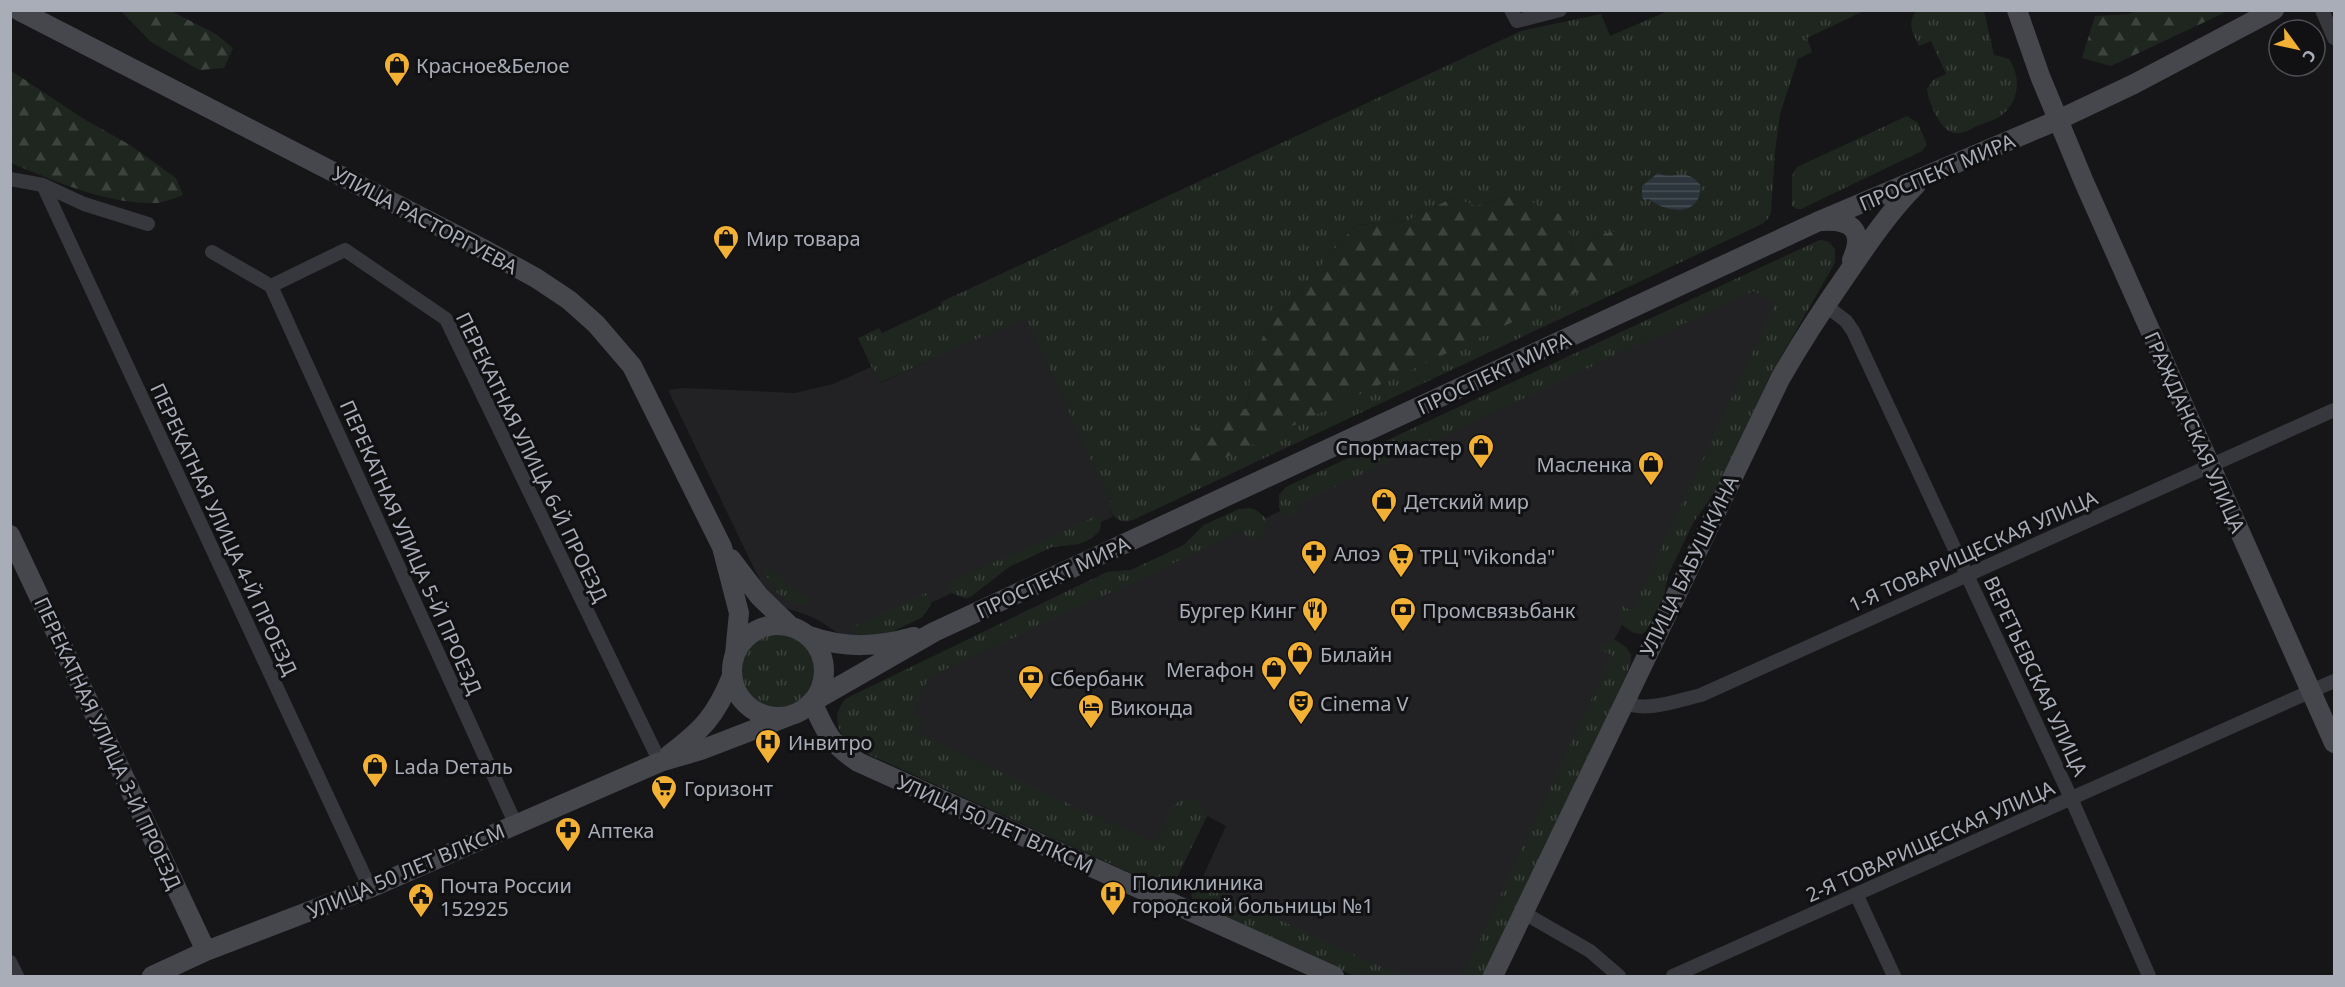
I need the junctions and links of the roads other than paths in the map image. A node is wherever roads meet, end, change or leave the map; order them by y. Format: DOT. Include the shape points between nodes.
graph roads {
  1 [pos="18,10"];
  2 [pos="1560,10"];
  3 [pos="2017,10"];
  4 [pos="2274,10"];
  5 [pos="2322,10"];
  6 [pos="1514,16"];
  7 [pos="2334,38"];
  8 [pos="2058,120"];
  9 [pos="1923,178"];
  10 [pos="10,179"];
  11 [pos="43,185"];
  12 [pos="1817,222"];
  13 [pos="148,224"];
  14 [pos="212,252"];
  15 [pos="1844,278"];
  16 [pos="271,286"];
  17 [pos="1825,305"];
  18 [pos="2334,410"];
  19 [pos="2210,466"];
  20 [pos="10,535"];
  21 [pos="722,547"];
  22 [pos="1968,573"];
  23 [pos="790,626"];
  24 [pos="934,632"];
  25 [pos="810,636"];
  26 [pos="735,654"];
  27 [pos="732,676"];
  28 [pos="2334,681"];
  29 [pos="2311,692"];
  30 [pos="812,702"];
  31 [pos="1623,703"];
  32 [pos="789,716"];
  33 [pos="2334,743"];
  34 [pos="660,762"];
  35 [pos="2071,798"];
  36 [pos="516,825"];
  37 [pos="370,888"];
  38 [pos="1857,896"];
  39 [pos="1524,913"];
  40 [pos="206,951"];
  41 [pos="10,962"];
  42 [pos="17,976"];
  43 [pos="152,976"];
  44 [pos="1334,976"];
  45 [pos="1493,976"];
  46 [pos="1619,976"];
  47 [pos="1673,976"];
  48 [pos="1894,976"];
  49 [pos="2149,976"];
  1 -- 21 [label="main road, УЛИЦА РАСТОРГУЕВА" via="485,250 569,300 632,366"];
  2 -- 6 [label="street"];
  3 -- 8 [label="main road, ГРАЖДАНСКАЯ УЛИЦА"];
  4 -- 8 [label="main road, ПРОСПЕКТ МИРА"];
  5 -- 7 [label="street"];
  8 -- 9 [label="main road, ПРОСПЕКТ МИРА"];
  8 -- 19 [label="main road, ГРАЖДАНСКАЯ УЛИЦА"];
  9 -- 12 [label="main road, ПРОСПЕКТ МИРА"];
  9 -- 15 [label="main road, УЛИЦА БАБУШКИНА" via="1893,208"];
  10 -- 11 [label="street"];
  11 -- 13 [label="street" via="84,204"];
  11 -- 37 [label="street, ПЕРЕКАТНАЯ УЛИЦА 4-Й ПРОЕЗД"];
  12 -- 15 [label="main road" via="1839,220 1855,230 1857,247"];
  12 -- 24 [label="main road, ПРОСПЕКТ МИРА"];
  14 -- 16 [label="street"];
  15 -- 17 [label="main road, УЛИЦА БАБУШКИНА"];
  16 -- 34 [label="street, ПЕРЕКАТНАЯ УЛИЦА 6-Й ПРОЕЗД" via="345,250 446,319"];
  16 -- 36 [label="street, ПЕРЕКАТНАЯ УЛИЦА 5-Й ПРОЕЗД"];
  17 -- 22 [label="street, ВЕРЕТЬЕВСКАЯ УЛИЦА" via="1853,331"];
  17 -- 31 [label="main road, УЛИЦА БАБУШКИНА" via="1780,379"];
  18 -- 19 [label="street, 1-Я ТОВАРИЩЕСКАЯ УЛИЦА"];
  19 -- 22 [label="street, 1-Я ТОВАРИЩЕСКАЯ УЛИЦА"];
  19 -- 29 [label="main road, ГРАЖДАНСКАЯ УЛИЦА"];
  20 -- 40 [label="main road, ПЕРЕКАТНАЯ УЛИЦА 3-Й ПРОЕЗД"];
  21 -- 23 [label="main road, УЛИЦА РАСТОРГУЕВА" via="759,596"];
  21 -- 26 [label="main road, УЛИЦА РАСТОРГУЕВА" via="739,613"];
  22 -- 31 [label="street, 1-Я ТОВАРИЩЕСКАЯ УЛИЦА" via="1701,694 1653,707"];
  22 -- 35 [label="street, ВЕРЕТЬЕВСКАЯ УЛИЦА"];
  23 -- 25 [label="main road"];
  23 -- 26 [label="main road" via="757,630"];
  24 -- 25 [label="main road, ПРОСПЕКТ МИРА" via="866,647 828,643"];
  24 -- 30 [label="main road, ПРОСПЕКТ МИРА"];
  25 -- 30 [label="main road" via="825,666 822,688"];
  26 -- 27 [label="main road, УЛИЦА 50 ЛЕТ ВЛКСМ"];
  27 -- 32 [label="main road" via="740,697 756,712"];
  27 -- 34 [label="main road, УЛИЦА 50 ЛЕТ ВЛКСМ" via="712,717"];
  28 -- 29 [label="street, 2-Я ТОВАРИЩЕСКАЯ УЛИЦА"];
  29 -- 33 [label="main road, ГРАЖДАНСКАЯ УЛИЦА"];
  29 -- 35 [label="street, 2-Я ТОВАРИЩЕСКАЯ УЛИЦА"];
  30 -- 32 [label="main road, УЛИЦА 50 ЛЕТ ВЛКСМ"];
  30 -- 44 [label="main road, УЛИЦА 50 ЛЕТ ВЛКСМ" via="835,746 866,766"];
  31 -- 39 [label="main road, УЛИЦА БАБУШКИНА"];
  32 -- 34 [label="main road, УЛИЦА 50 ЛЕТ ВЛКСМ"];
  34 -- 36 [label="main road, УЛИЦА 50 ЛЕТ ВЛКСМ"];
  35 -- 38 [label="street, 2-Я ТОВАРИЩЕСКАЯ УЛИЦА"];
  35 -- 49 [label="street, ВЕРЕТЬЕВСКАЯ УЛИЦА"];
  36 -- 37 [label="main road, УЛИЦА 50 ЛЕТ ВЛКСМ"];
  37 -- 40 [label="main road, УЛИЦА 50 ЛЕТ ВЛКСМ"];
  38 -- 47 [label="street, 2-Я ТОВАРИЩЕСКАЯ УЛИЦА"];
  38 -- 48 [label="street"];
  39 -- 45 [label="main road, УЛИЦА БАБУШКИНА"];
  39 -- 46 [label="street" via="1590,951"];
  40 -- 43 [label="main road, УЛИЦА 50 ЛЕТ ВЛКСМ"];
  41 -- 42 [label="street"];
}
